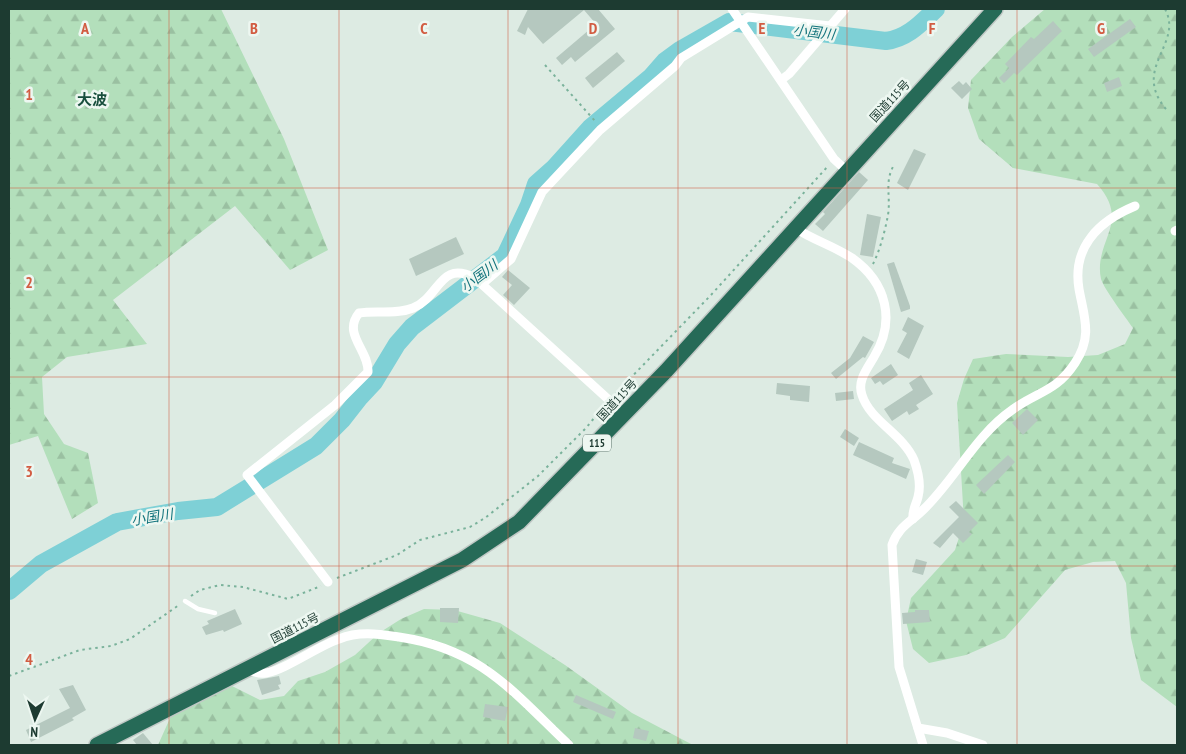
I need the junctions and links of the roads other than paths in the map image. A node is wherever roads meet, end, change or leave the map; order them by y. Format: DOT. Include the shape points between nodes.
graph roads {
  1 [pos="732,9"];
  2 [pos="845,9"];
  3 [pos="995,9"];
  4 [pos="741,20"];
  5 [pos="830,26"];
  6 [pos="781,80"];
  7 [pos="846,171"];
  8 [pos="1135,206"];
  9 [pos="795,228"];
  10 [pos="482,284"];
  11 [pos="608,400"];
  12 [pos="913,519"];
  13 [pos="328,582"];
  14 [pos="185,601"];
  15 [pos="215,613"];
  16 [pos="247,669"];
  17 [pos="918,728"];
  18 [pos="97,745"];
  19 [pos="569,745"];
  20 [pos="923,745"];
  21 [pos="983,745"];
  1 -- 4 [label="street"];
  2 -- 5 [label="street"];
  3 -- 7 [label="highway, 国道115号 / 115"];
  4 -- 5 [label="street" via="752,16"];
  4 -- 6 [label="street"];
  4 -- 10 [label="street" via="681,58 676,66 602,128 542,192 511,259"];
  5 -- 6 [label="street"];
  6 -- 7 [label="street" via="834,159"];
  7 -- 9 [label="highway, 国道115号 / 115"];
  8 -- 12 [label="street" via="1106,221 1082,250 1078,284 1086,325 1083,346 1076,362 1053,388 1012,410 998,422"];
  9 -- 12 [label="street" via="852,258 866,271 883,298 887,319 883,342 863,375 861,394 867,406 899,438 914,460 919,489"];
  9 -- 16 [label="highway, 国道115号 / 115" via="666,371 520,522 462,560"];
  10 -- 11 [label="street"];
  10 -- 13 [label="street" via="467,274 452,272 414,308 359,313 353,334 367,359 368,372 328,411 248,473 248,478"];
  12 -- 17 [label="street" via="898,530 892,545 899,667"];
  14 -- 15 [label="lane" via="198,609"];
  16 -- 18 [label="highway, 国道115号 / 115"];
  16 -- 19 [label="street" via="266,673 338,639 356,634 422,641 465,656 492,673"];
  17 -- 20 [label="street"];
  17 -- 21 [label="street" via="948,732"];
}
